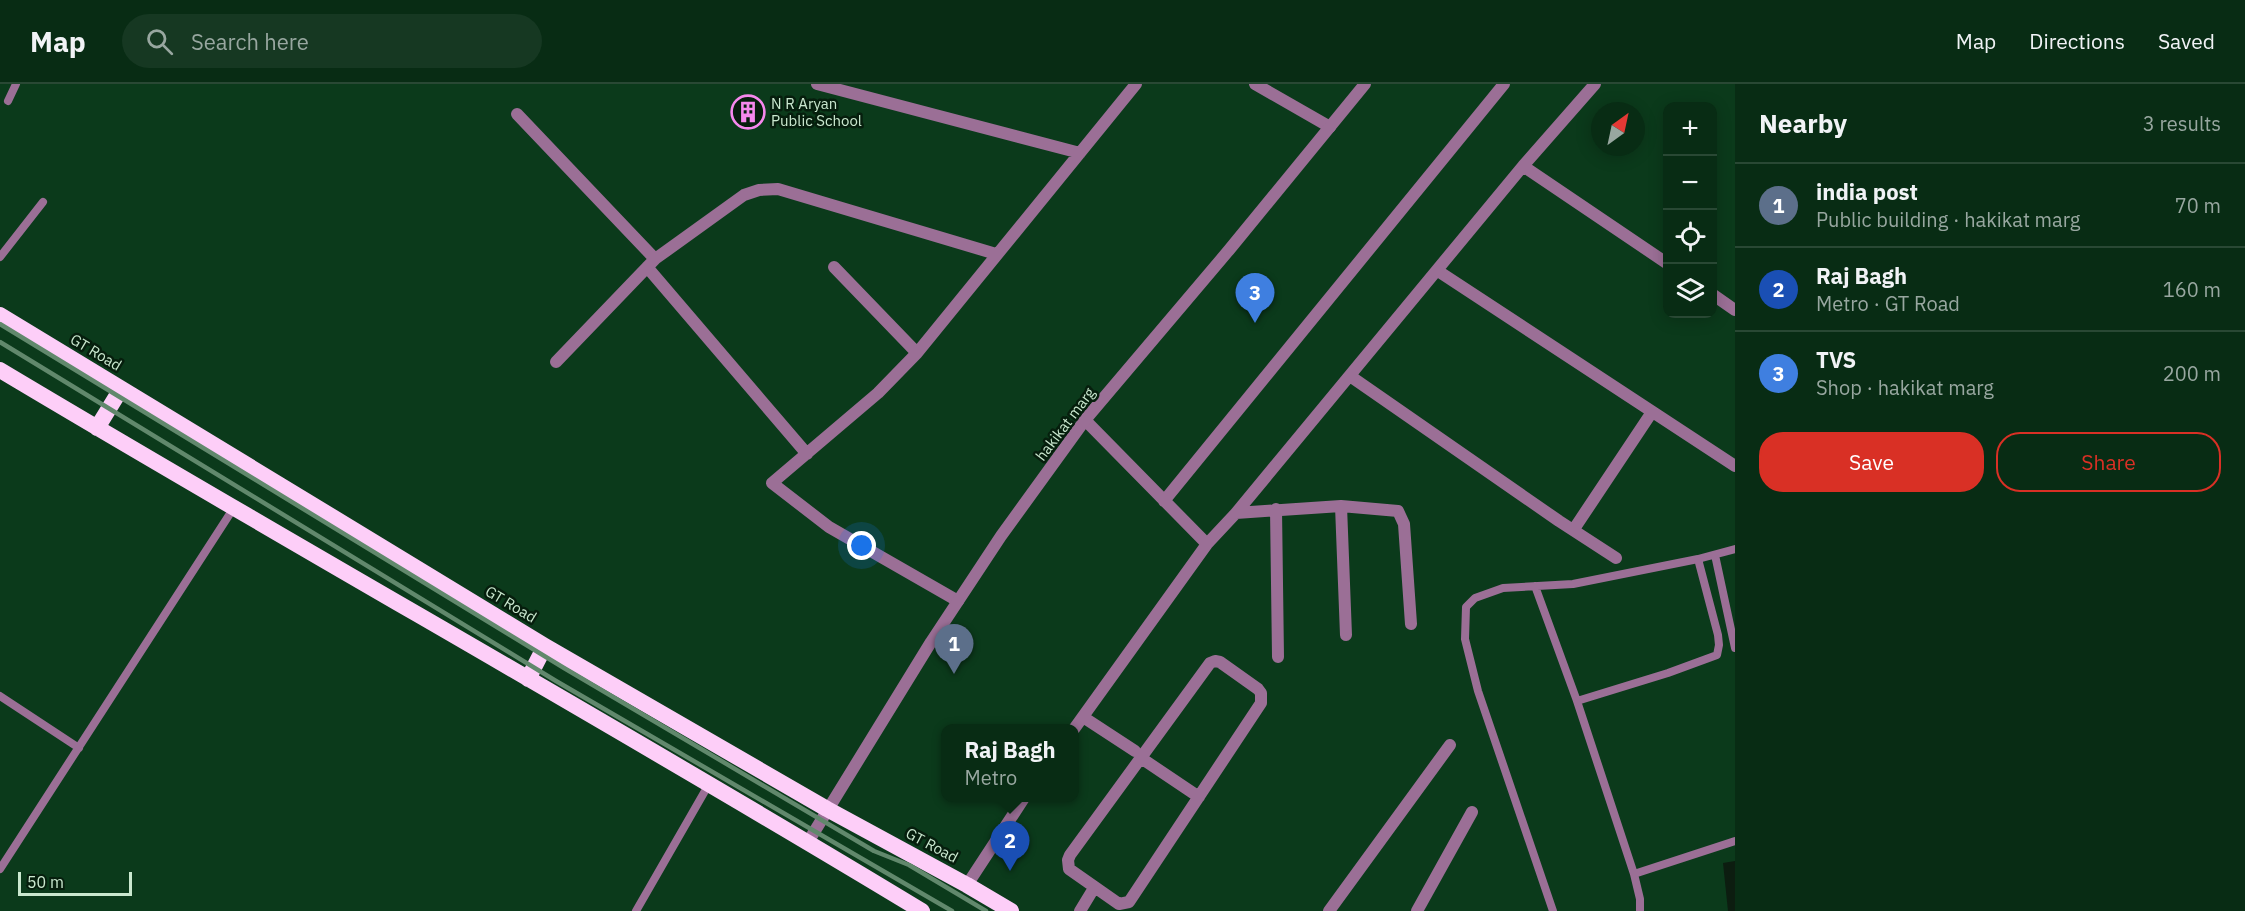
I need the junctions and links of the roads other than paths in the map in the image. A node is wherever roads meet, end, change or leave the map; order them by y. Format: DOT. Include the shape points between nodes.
graph roads {
  1 [pos="16,84"];
  2 [pos="817,84"];
  3 [pos="1136,84"];
  4 [pos="1255,84"];
  5 [pos="1365,84"];
  6 [pos="1504,84"];
  7 [pos="1595,84"];
  8 [pos="9,101"];
  9 [pos="517,114"];
  10 [pos="1330,127"];
  11 [pos="1080,153"];
  12 [pos="1523,166"];
  13 [pos="43,202"];
  14 [pos="996,254"];
  15 [pos="0,257"];
  16 [pos="1663,261"];
  17 [pos="651,263"];
  18 [pos="834,267"];
  19 [pos="1438,271"];
  20 [pos="1717,297"];
  21 [pos="1735,310"];
  22 [pos="0,315"];
  23 [pos="917,353"];
  24 [pos="556,362"];
  25 [pos="0,370"];
  26 [pos="1350,376"];
  27 [pos="121,389"];
  28 [pos="1652,412"];
  29 [pos="1085,420"];
  30 [pos="97,428"];
  31 [pos="807,454"];
  32 [pos="1735,466"];
  33 [pos="1164,501"];
  34 [pos="1341,506"];
  35 [pos="233,509"];
  36 [pos="1276,510"];
  37 [pos="1236,513"];
  38 [pos="1574,529"];
  39 [pos="1207,544"];
  40 [pos="1735,549"];
  41 [pos="1715,555"];
  42 [pos="1616,558"];
  43 [pos="1698,559"];
  44 [pos="1535,586"];
  45 [pos="958,601"];
  46 [pos="1411,624"];
  47 [pos="1346,635"];
  48 [pos="545,646"];
  49 [pos="1735,649"];
  50 [pos="1717,655"];
  51 [pos="1278,657"];
  52 [pos="528,679"];
  53 [pos="0,696"];
  54 [pos="1577,701"];
  55 [pos="1083,717"];
  56 [pos="1078,724"];
  57 [pos="1450,745"];
  58 [pos="79,748"];
  59 [pos="1138,754"];
  60 [pos="709,784"];
  61 [pos="1199,797"];
  62 [pos="1021,802"];
  63 [pos="827,809"];
  64 [pos="1472,812"];
  65 [pos="1735,841"];
  66 [pos="808,842"];
  67 [pos="0,869"];
  68 [pos="1634,874"];
  69 [pos="967,885"];
  70 [pos="1094,888"];
  71 [pos="636,911"];
  72 [pos="922,911"];
  73 [pos="1011,911"];
  74 [pos="1080,911"];
  75 [pos="1329,911"];
  76 [pos="1417,911"];
  77 [pos="1553,911"];
  78 [pos="1640,911"];
  1 -- 8 [label="lane"];
  2 -- 11 [label="street"];
  3 -- 11 [label="street"];
  4 -- 10 [label="street"];
  5 -- 10 [label="street, hakikat marg"];
  6 -- 33 [label="street"];
  7 -- 12 [label="street"];
  9 -- 17 [label="street"];
  10 -- 29 [label="street, hakikat marg"];
  11 -- 14 [label="street"];
  12 -- 16 [label="street"];
  12 -- 19 [label="street"];
  13 -- 15 [label="lane"];
  14 -- 17 [label="street" via="778,189 744,195"];
  14 -- 23 [label="street"];
  17 -- 24 [label="street"];
  17 -- 31 [label="street"];
  18 -- 23 [label="street"];
  19 -- 26 [label="street"];
  19 -- 28 [label="street"];
  20 -- 21 [label="street"];
  22 -- 27 [label="highway, GT Road"];
  23 -- 31 [label="street" via="878,393"];
  25 -- 30 [label="highway"];
  26 -- 37 [label="street"];
  26 -- 38 [label="street"];
  27 -- 30 [label="highway"];
  27 -- 48 [label="highway, GT Road"];
  28 -- 32 [label="street"];
  28 -- 38 [label="street"];
  29 -- 33 [label="street"];
  29 -- 45 [label="street, hakikat marg"];
  30 -- 35 [label="highway"];
  31 -- 45 [label="street" via="772,483 829,527"];
  33 -- 39 [label="street"];
  34 -- 36 [label="street"];
  34 -- 46 [label="street" via="1398,511 1401,516"];
  34 -- 47 [label="street"];
  35 -- 52 [label="highway"];
  35 -- 58 [label="lane"];
  36 -- 37 [label="street"];
  36 -- 51 [label="street"];
  37 -- 39 [label="street"];
  38 -- 42 [label="street"];
  39 -- 55 [label="street"];
  40 -- 41 [label="lane"];
  41 -- 43 [label="lane"];
  41 -- 49 [label="lane"];
  43 -- 44 [label="lane" via="1573,584"];
  43 -- 50 [label="lane" via="1718,635"];
  44 -- 54 [label="lane"];
  44 -- 77 [label="lane" via="1503,588 1475,598 1466,607 1465,639 1484,711"];
  45 -- 63 [label="street, hakikat marg"];
  48 -- 52 [label="highway"];
  48 -- 63 [label="highway, GT Road"];
  49 -- 50 [label="lane"];
  50 -- 54 [label="lane"];
  52 -- 60 [label="highway"];
  53 -- 58 [label="lane"];
  54 -- 68 [label="lane"];
  55 -- 56 [label="street"];
  55 -- 59 [label="street"];
  57 -- 75 [label="street"];
  58 -- 67 [label="lane"];
  59 -- 61 [label="street"];
  59 -- 61 [label="street" via="1210,663 1220,662 1258,689 1261,703"];
  59 -- 70 [label="street" via="1070,855 1069,869"];
  60 -- 66 [label="highway"];
  60 -- 71 [label="lane"];
  61 -- 70 [label="street" via="1129,902 1119,904"];
  62 -- 69 [label="street"];
  63 -- 66 [label="street, hakikat marg"];
  63 -- 69 [label="highway, GT Road"];
  64 -- 76 [label="street"];
  65 -- 68 [label="lane"];
  66 -- 72 [label="highway"];
  68 -- 78 [label="lane"];
  69 -- 73 [label="highway, GT Road"];
  70 -- 74 [label="street"];
}
